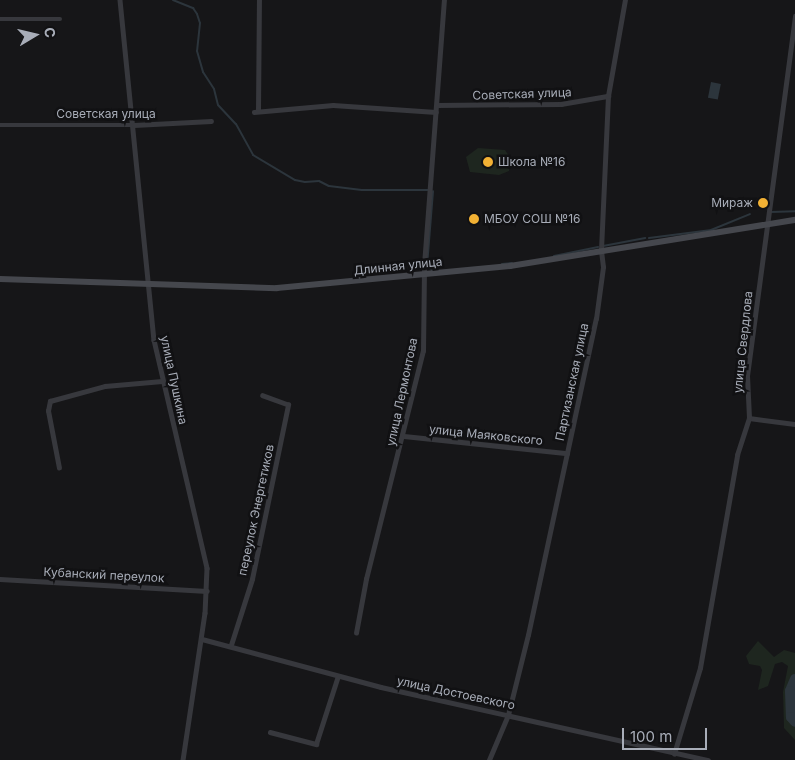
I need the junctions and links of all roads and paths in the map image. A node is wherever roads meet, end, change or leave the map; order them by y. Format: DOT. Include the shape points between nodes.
graph roads {
  1 [pos="120,0"];
  2 [pos="259,0"];
  3 [pos="444,0"];
  4 [pos="625,0"];
  5 [pos="795,16"];
  6 [pos="0,19"];
  7 [pos="60,19"];
  8 [pos="608,96"];
  9 [pos="437,105"];
  10 [pos="436,112"];
  11 [pos="211,121"];
  12 [pos="0,125"];
  13 [pos="134,125"];
  14 [pos="795,220"];
  15 [pos="767,224"];
  16 [pos="600,250"];
  17 [pos="424,275"];
  18 [pos="0,279"];
  19 [pos="150,286"];
  20 [pos="162,382"];
  21 [pos="263,396"];
  22 [pos="749,418"];
  23 [pos="795,424"];
  24 [pos="404,436"];
  25 [pos="567,453"];
  26 [pos="59,468"];
  27 [pos="0,579"];
  28 [pos="207,590"];
  29 [pos="356,633"];
  30 [pos="202,639"];
  31 [pos="231,645"];
  32 [pos="338,676"];
  33 [pos="508,715"];
  34 [pos="270,732"];
  35 [pos="674,754"];
  36 [pos="183,760"];
  37 [pos="489,760"];
  38 [pos="708,760"];
  1 -- 13 [label="street, улица Пушкина"];
  2 -- 10 [label="street" via="256,111 333,105"];
  3 -- 9 [label="street, улица Лермонтова"];
  4 -- 8 [label="street, Партизанская улица"];
  5 -- 15 [label="street, улица Свердлова"];
  6 -- 7 [label="street"];
  8 -- 9 [label="street, Советская улица" via="561,104"];
  8 -- 16 [label="street, Партизанская улица"];
  9 -- 10 [label="street, улица Лермонтова"];
  10 -- 17 [label="street, улица Лермонтова"];
  11 -- 13 [label="street, Советская улица"];
  12 -- 13 [label="street, Советская улица"];
  13 -- 19 [label="street, улица Пушкина"];
  14 -- 15 [label="main road, Длинная улица"];
  15 -- 16 [label="main road, Длинная улица"];
  15 -- 22 [label="street, улица Свердлова" via="747,376"];
  16 -- 17 [label="main road, Длинная улица" via="510,266"];
  16 -- 25 [label="street, Партизанская улица" via="602,273 596,319"];
  17 -- 19 [label="main road, Длинная улица" via="277,288"];
  17 -- 24 [label="street, улица Лермонтова" via="423,351"];
  18 -- 19 [label="main road, Длинная улица"];
  19 -- 20 [label="street, улица Пушкина"];
  20 -- 26 [label="street" via="105,386 50,401 48,411"];
  20 -- 28 [label="street, улица Пушкина" via="204,547"];
  21 -- 31 [label="street, переулок Энергетиков" via="288,405 252,579"];
  22 -- 23 [label="street"];
  22 -- 35 [label="street, улица Свердлова" via="737,455 700,668"];
  24 -- 25 [label="street, улица Маяковского"];
  24 -- 29 [label="street, улица Лермонтова" via="366,579"];
  25 -- 33 [label="street, Партизанская улица"];
  27 -- 28 [label="street, Кубанский переулок"];
  28 -- 30 [label="street, улица Пушкина"];
  30 -- 31 [label="street, улица Достоевского"];
  30 -- 36 [label="street, улица Пушкина"];
  31 -- 32 [label="street, улица Достоевского"];
  32 -- 33 [label="street, улица Достоевского"];
  32 -- 34 [label="street" via="316,744"];
  33 -- 35 [label="street, улица Достоевского"];
  33 -- 37 [label="street, Партизанская улица"];
  35 -- 38 [label="street, улица Достоевского"];
}
